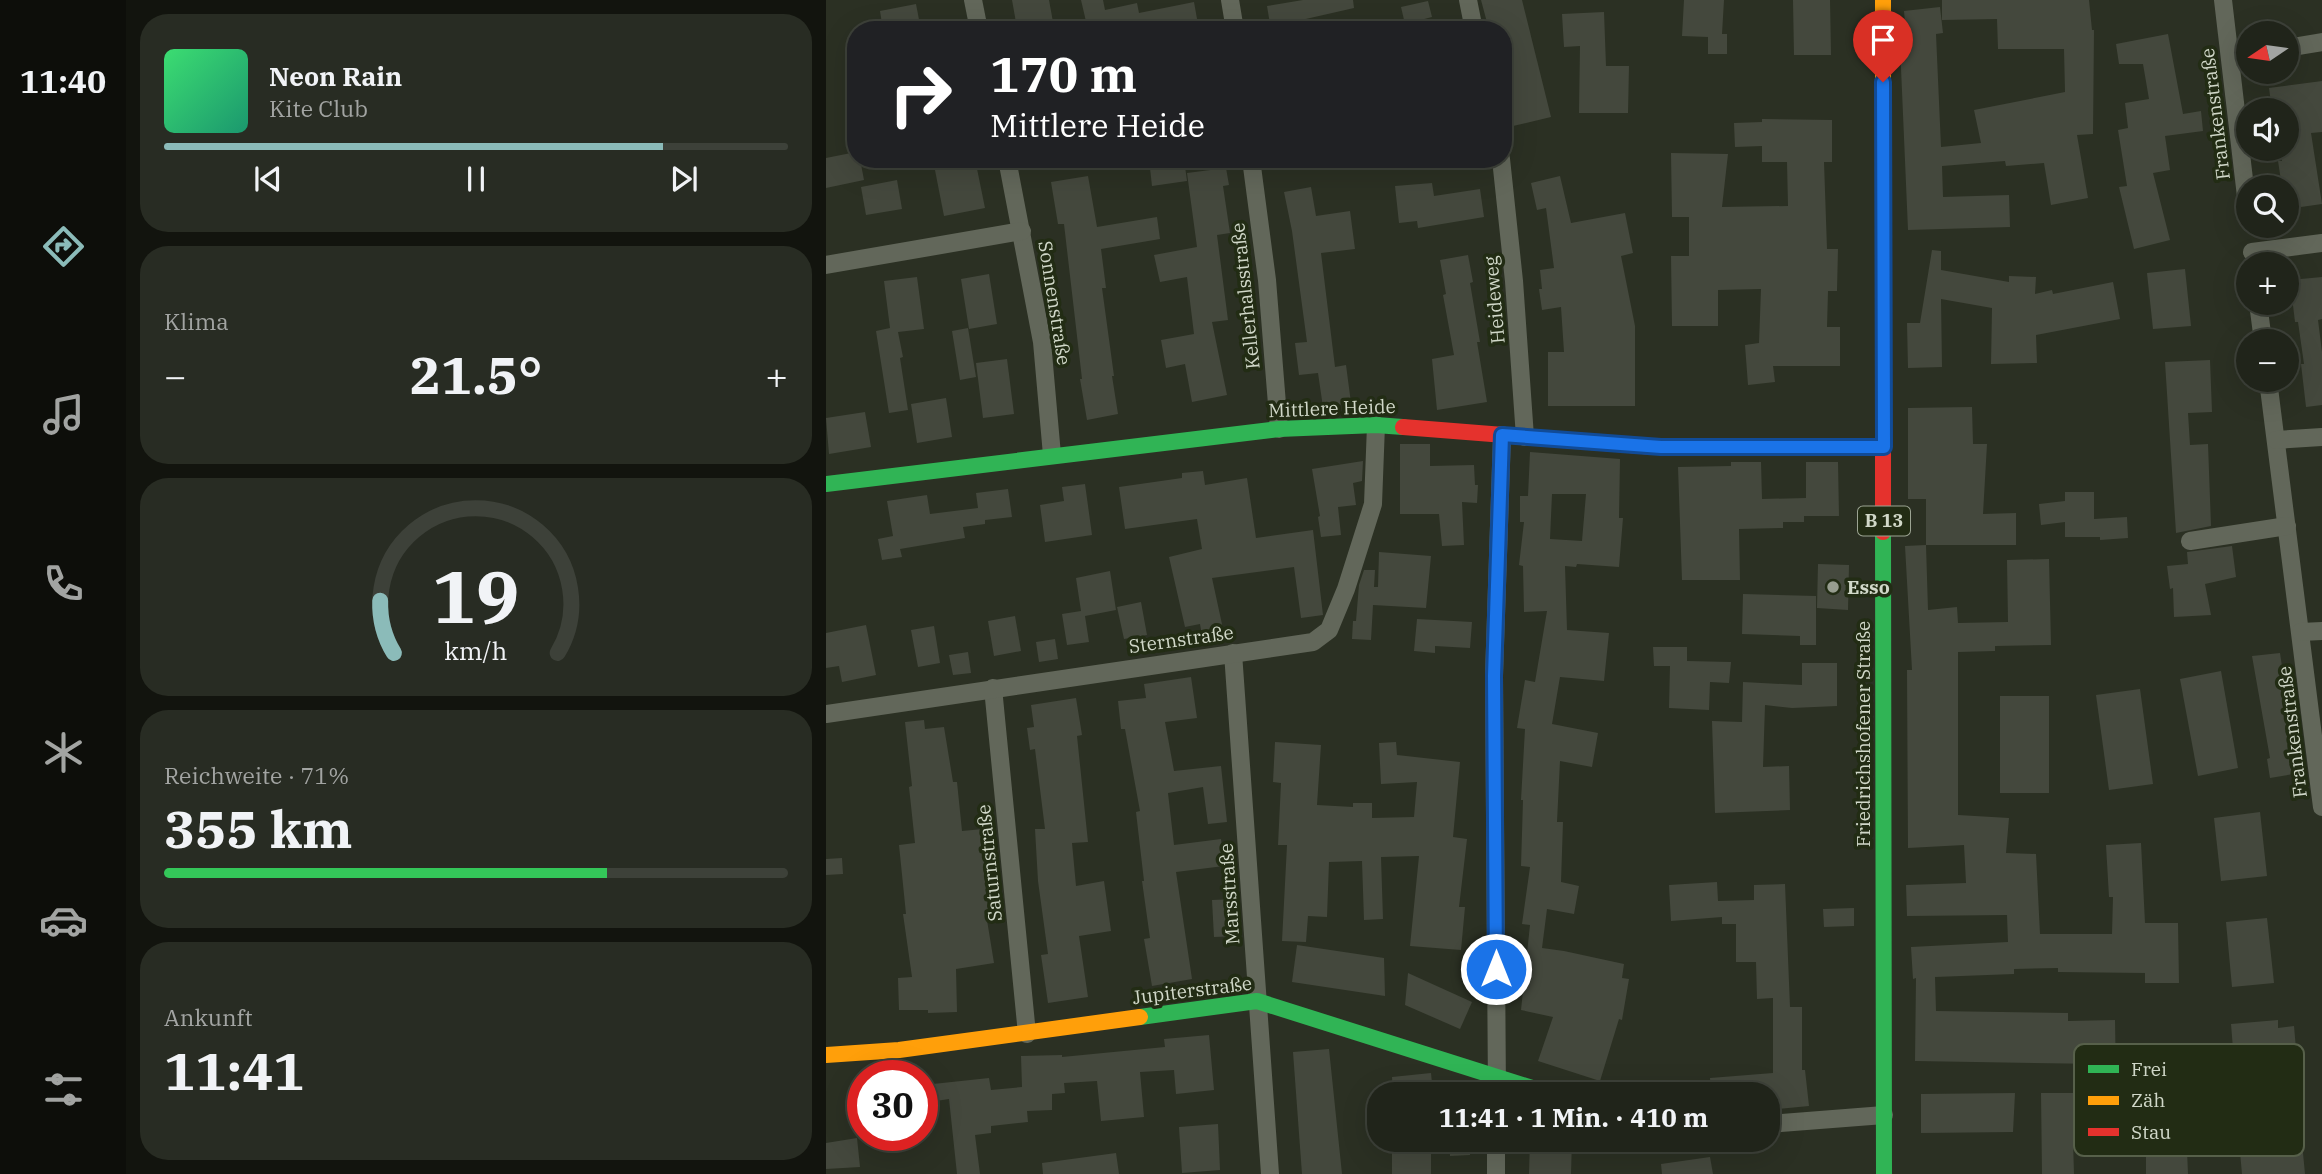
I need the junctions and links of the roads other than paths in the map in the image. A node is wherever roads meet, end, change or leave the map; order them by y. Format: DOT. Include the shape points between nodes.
graph roads {
  1 [pos="973,0"];
  2 [pos="1230,0"];
  3 [pos="1468,0"];
  4 [pos="1883,0"];
  5 [pos="2223,0"];
  6 [pos="977,21"];
  7 [pos="1234,21"];
  8 [pos="1473,21"];
  9 [pos="2322,42"];
  10 [pos="2300,46"];
  11 [pos="2236,57"];
  12 [pos="2230,58"];
  13 [pos="1009,168"];
  14 [pos="1252,168"];
  15 [pos="1502,168"];
  16 [pos="2243,175"];
  17 [pos="1022,231"];
  18 [pos="2322,243"];
  19 [pos="2281,252"];
  20 [pos="826,265"];
  21 [pos="2270,392"];
  22 [pos="1376,425"];
  23 [pos="1279,429"];
  24 [pos="1502,435"];
  25 [pos="2322,436"];
  26 [pos="1525,437"];
  27 [pos="2276,440"];
  28 [pos="1884,447"];
  29 [pos="1052,455"];
  30 [pos="826,484"];
  31 [pos="2287,526"];
  32 [pos="2190,541"];
  33 [pos="2322,631"];
  34 [pos="2301,632"];
  35 [pos="1233,653"];
  36 [pos="993,688"];
  37 [pos="826,714"];
  38 [pos="2322,807"];
  39 [pos="1257,1001"];
  40 [pos="1027,1034"];
  41 [pos="826,1055"];
  42 [pos="1488,1082"];
  43 [pos="1497,1082"];
  44 [pos="1884,1115"];
  45 [pos="1780,1123"];
  46 [pos="1496,1152"];
  47 [pos="1269,1174"];
  48 [pos="1496,1174"];
  49 [pos="1885,1174"];
  1 -- 6 [label="street"];
  2 -- 7 [label="street"];
  3 -- 8 [label="street"];
  4 -- 28 [label="street, Friedrichshofener Straße / B 13"];
  5 -- 12 [label="street, Frankenstraße"];
  9 -- 10 [label="street"];
  11 -- 12 [label="street"];
  12 -- 16 [label="street, Frankenstraße"];
  13 -- 17 [label="street, Sonnenstraße"];
  14 -- 23 [label="street, Kellerhalsstraße"];
  15 -- 26 [label="street, Heideweg"];
  17 -- 20 [label="street"];
  17 -- 29 [label="street, Sonnenstraße" via="1042,342"];
  18 -- 19 [label="street"];
  21 -- 27 [label="street, Frankenstraße"];
  22 -- 23 [label="street, Mittlere Heide"];
  22 -- 24 [label="street, Mittlere Heide"];
  22 -- 35 [label="street, Sternstraße" via="1373,504 1329,630 1312,642"];
  23 -- 29 [label="street, Mittlere Heide"];
  24 -- 26 [label="street, Mittlere Heide"];
  24 -- 43 [label="street" via="1494,676"];
  25 -- 27 [label="street"];
  26 -- 28 [label="street, Mittlere Heide" via="1661,447"];
  27 -- 31 [label="street, Frankenstraße"];
  28 -- 44 [label="street, Friedrichshofener Straße / B 13"];
  29 -- 30 [label="street, Mittlere Heide"];
  31 -- 32 [label="street"];
  31 -- 34 [label="street, Frankenstraße"];
  33 -- 34 [label="street"];
  34 -- 38 [label="street, Frankenstraße"];
  35 -- 36 [label="street, Sternstraße"];
  35 -- 39 [label="street, Marsstraße"];
  36 -- 37 [label="street, Sternstraße"];
  36 -- 40 [label="street, Saturnstraße"];
  39 -- 40 [label="street, Jupiterstraße"];
  39 -- 42 [label="street, Jupiterstraße"];
  39 -- 47 [label="street, Marsstraße"];
  40 -- 41 [label="street, Jupiterstraße"];
  44 -- 45 [label="street"];
  44 -- 49 [label="street, Friedrichshofener Straße / B 13"];
  46 -- 48 [label="street"];
}
